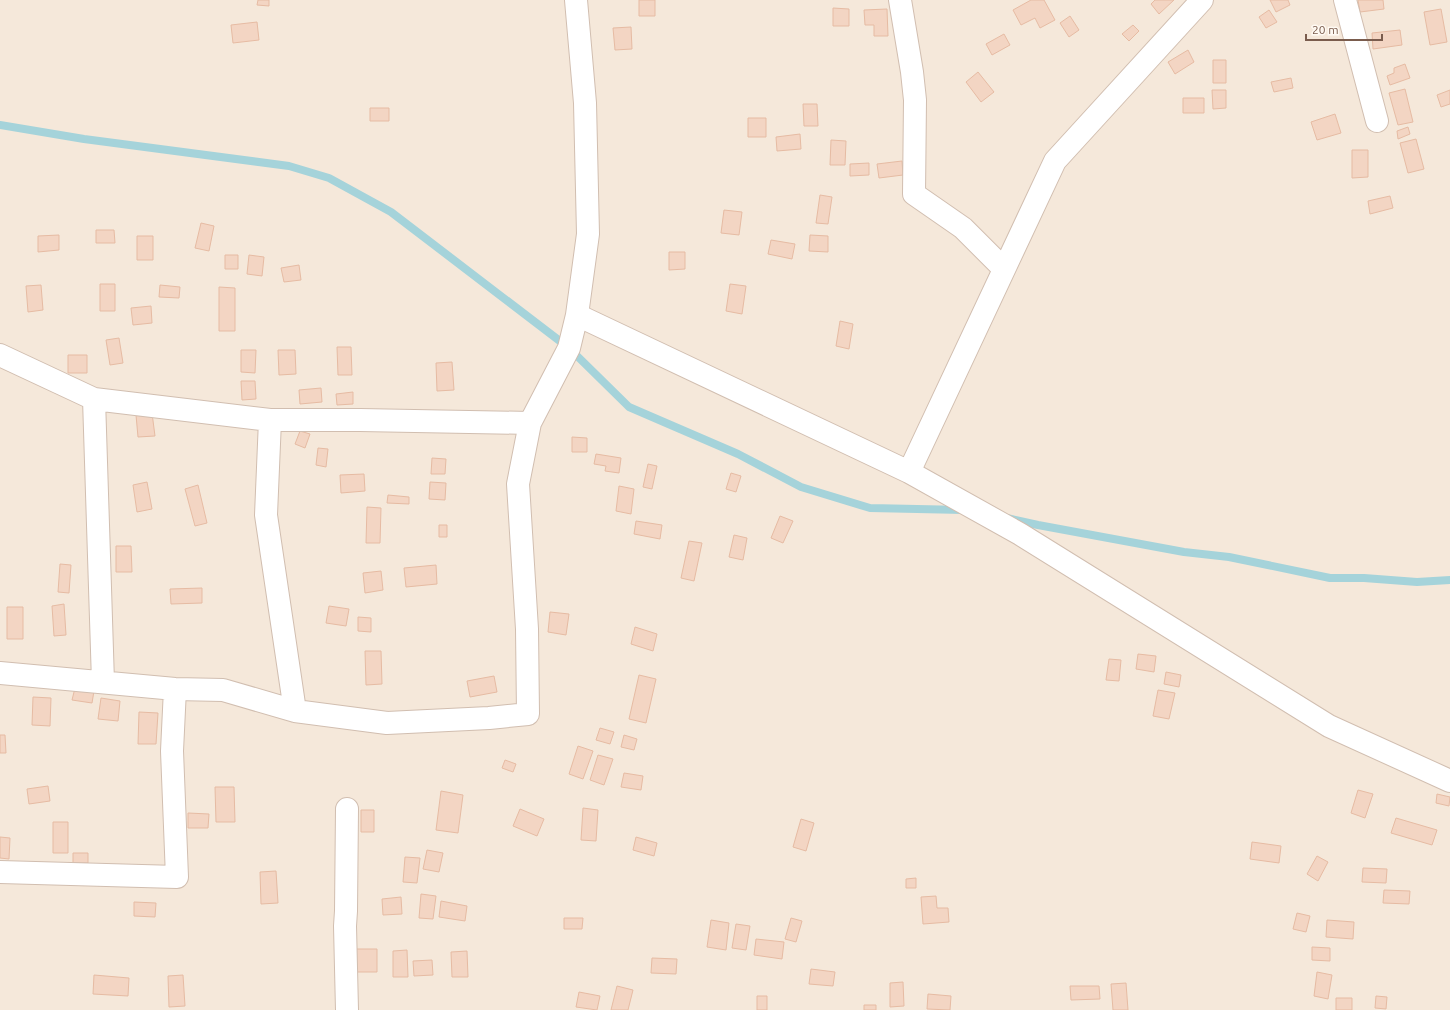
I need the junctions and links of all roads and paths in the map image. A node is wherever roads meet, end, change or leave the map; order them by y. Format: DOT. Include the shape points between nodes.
graph roads {
  1 [pos="576,0"];
  2 [pos="900,0"];
  3 [pos="1202,0"];
  4 [pos="1345,0"];
  5 [pos="1377,121"];
  6 [pos="1004,269"];
  7 [pos="577,315"];
  8 [pos="0,355"];
  9 [pos="94,399"];
  10 [pos="270,420"];
  11 [pos="530,423"];
  12 [pos="909,472"];
  13 [pos="0,673"];
  14 [pos="103,682"];
  15 [pos="175,689"];
  16 [pos="295,711"];
  17 [pos="1450,781"];
  18 [pos="347,809"];
  19 [pos="0,872"];
  20 [pos="347,1010"];
  1 -- 7 [label="street" via="585,102 588,234"];
  2 -- 6 [label="street" via="915,100 914,194 963,228"];
  3 -- 6 [label="street" via="1055,161"];
  4 -- 5 [label="street"];
  6 -- 12 [label="street"];
  7 -- 11 [label="street" via="569,348"];
  7 -- 12 [label="street"];
  8 -- 9 [label="street"];
  9 -- 10 [label="street"];
  9 -- 14 [label="street"];
  10 -- 11 [label="street"];
  10 -- 16 [label="street" via="266,515"];
  11 -- 16 [label="street" via="518,484 527,629 528,714 387,723"];
  12 -- 17 [label="street" via="1026,538 1329,726"];
  13 -- 14 [label="street"];
  14 -- 15 [label="street"];
  15 -- 16 [label="street" via="223,690"];
  15 -- 19 [label="street" via="172,751 176,877"];
  18 -- 20 [label="street" via="344,926"];
}
